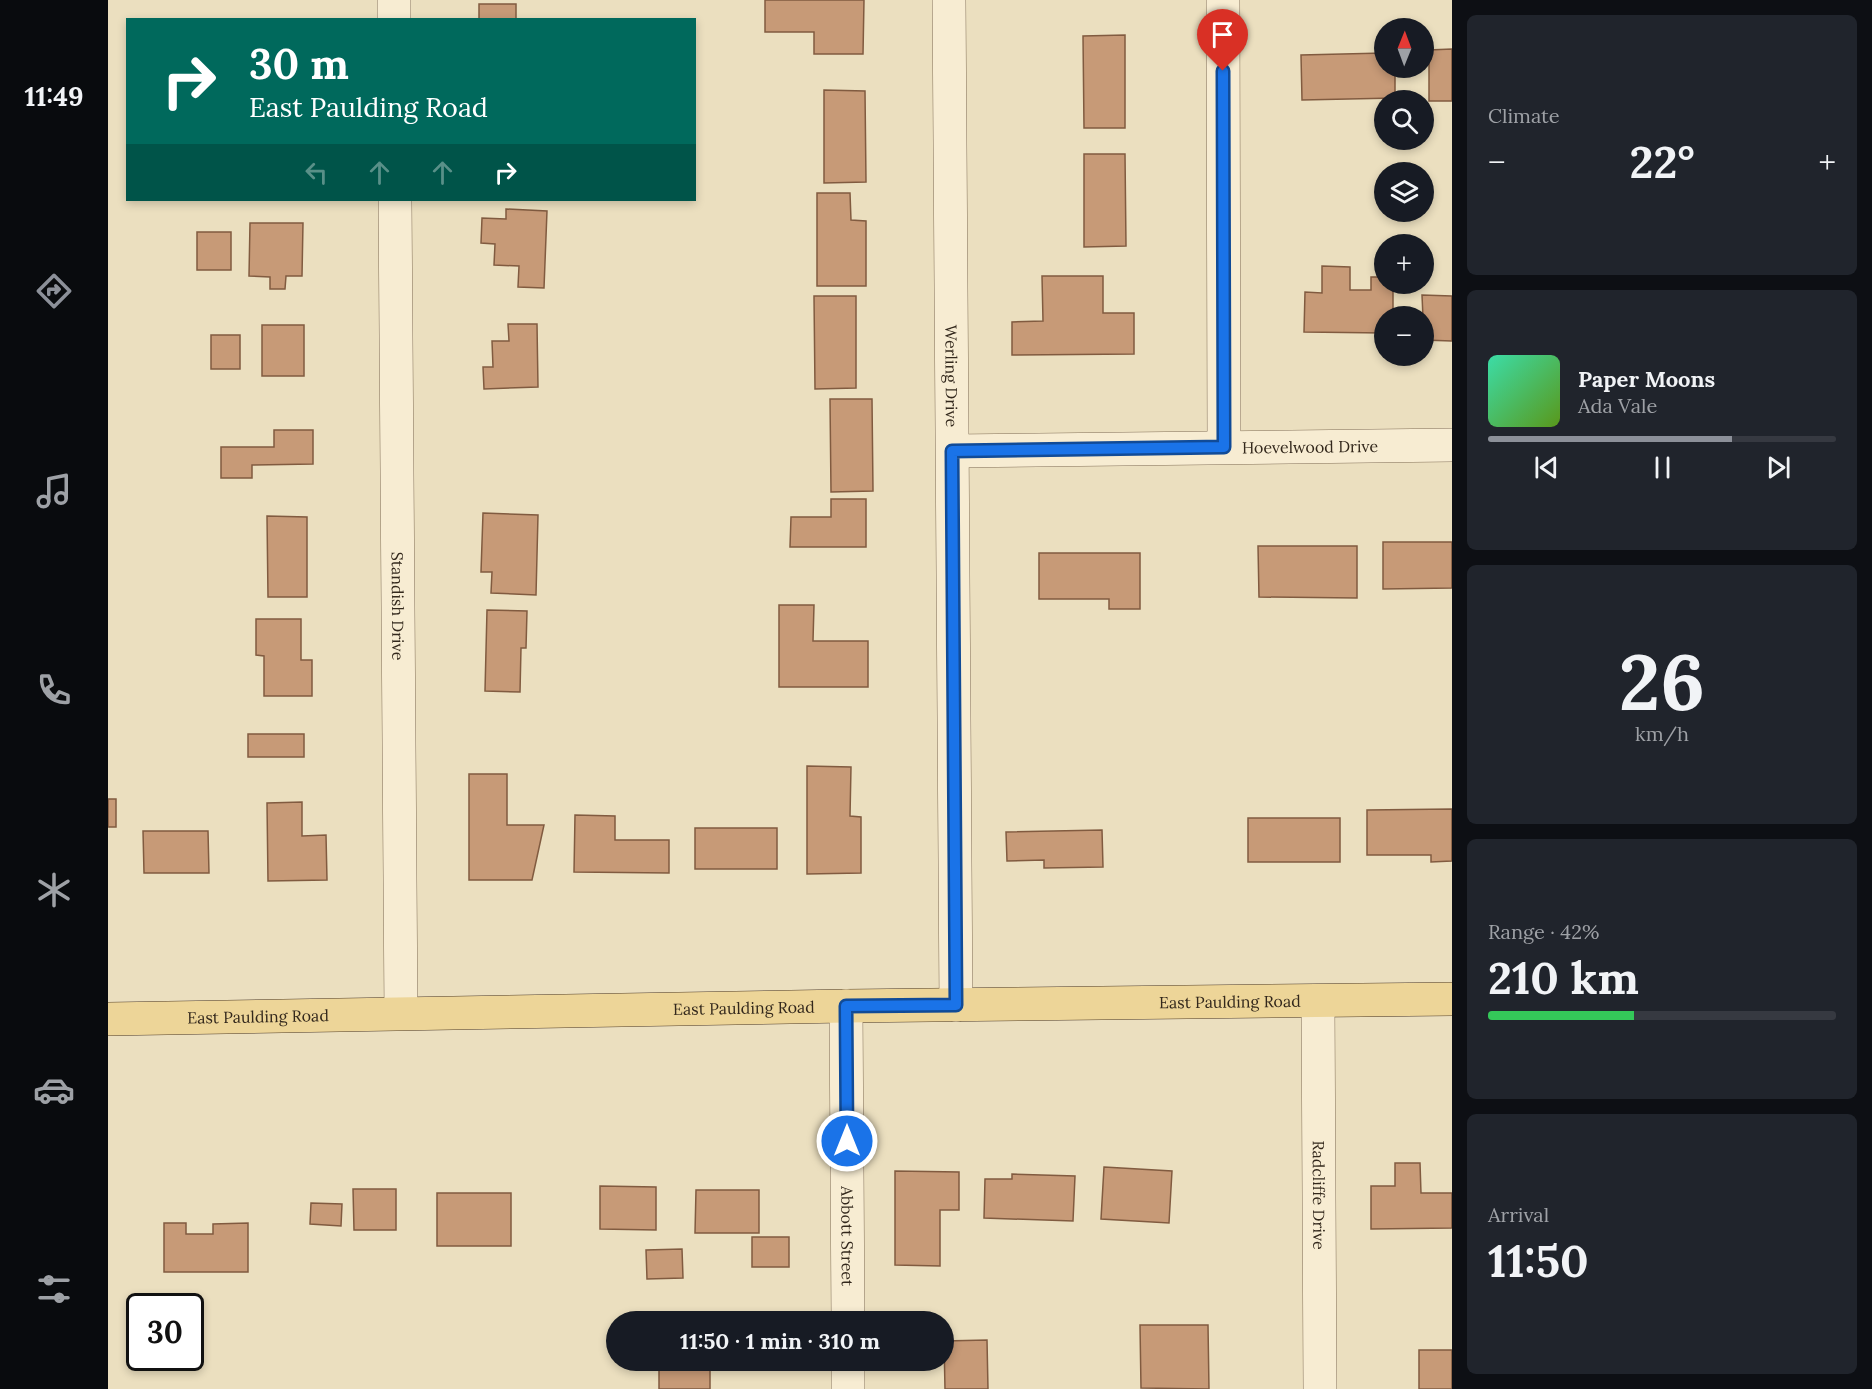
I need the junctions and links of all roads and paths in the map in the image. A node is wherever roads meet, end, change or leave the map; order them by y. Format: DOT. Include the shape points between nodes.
graph roads {
  1 [pos="394,0"];
  2 [pos="949,0"];
  3 [pos="1223,0"];
  4 [pos="394,18"];
  5 [pos="395,201"];
  6 [pos="1452,445"];
  7 [pos="1224,447"];
  8 [pos="952,451"];
  9 [pos="1452,999"];
  10 [pos="1318,1000"];
  11 [pos="956,1005"];
  12 [pos="846,1006"];
  13 [pos="401,1013"];
  14 [pos="108,1019"];
  15 [pos="848,1311"];
  16 [pos="848,1371"];
  17 [pos="848,1389"];
  18 [pos="1320,1389"];
  1 -- 4 [label="street"];
  2 -- 8 [label="street, Werling Drive"];
  3 -- 7 [label="street"];
  5 -- 13 [label="street, Standish Drive"];
  6 -- 7 [label="street, Hoevelwood Drive"];
  7 -- 8 [label="street, Hoevelwood Drive"];
  8 -- 11 [label="street, Werling Drive"];
  9 -- 10 [label="main road, East Paulding Road"];
  10 -- 11 [label="main road, East Paulding Road"];
  10 -- 18 [label="street, Radcliffe Drive"];
  11 -- 12 [label="main road, East Paulding Road"];
  12 -- 13 [label="main road, East Paulding Road"];
  12 -- 15 [label="street, Abbott Street"];
  13 -- 14 [label="main road, East Paulding Road"];
  16 -- 17 [label="street"];
}
